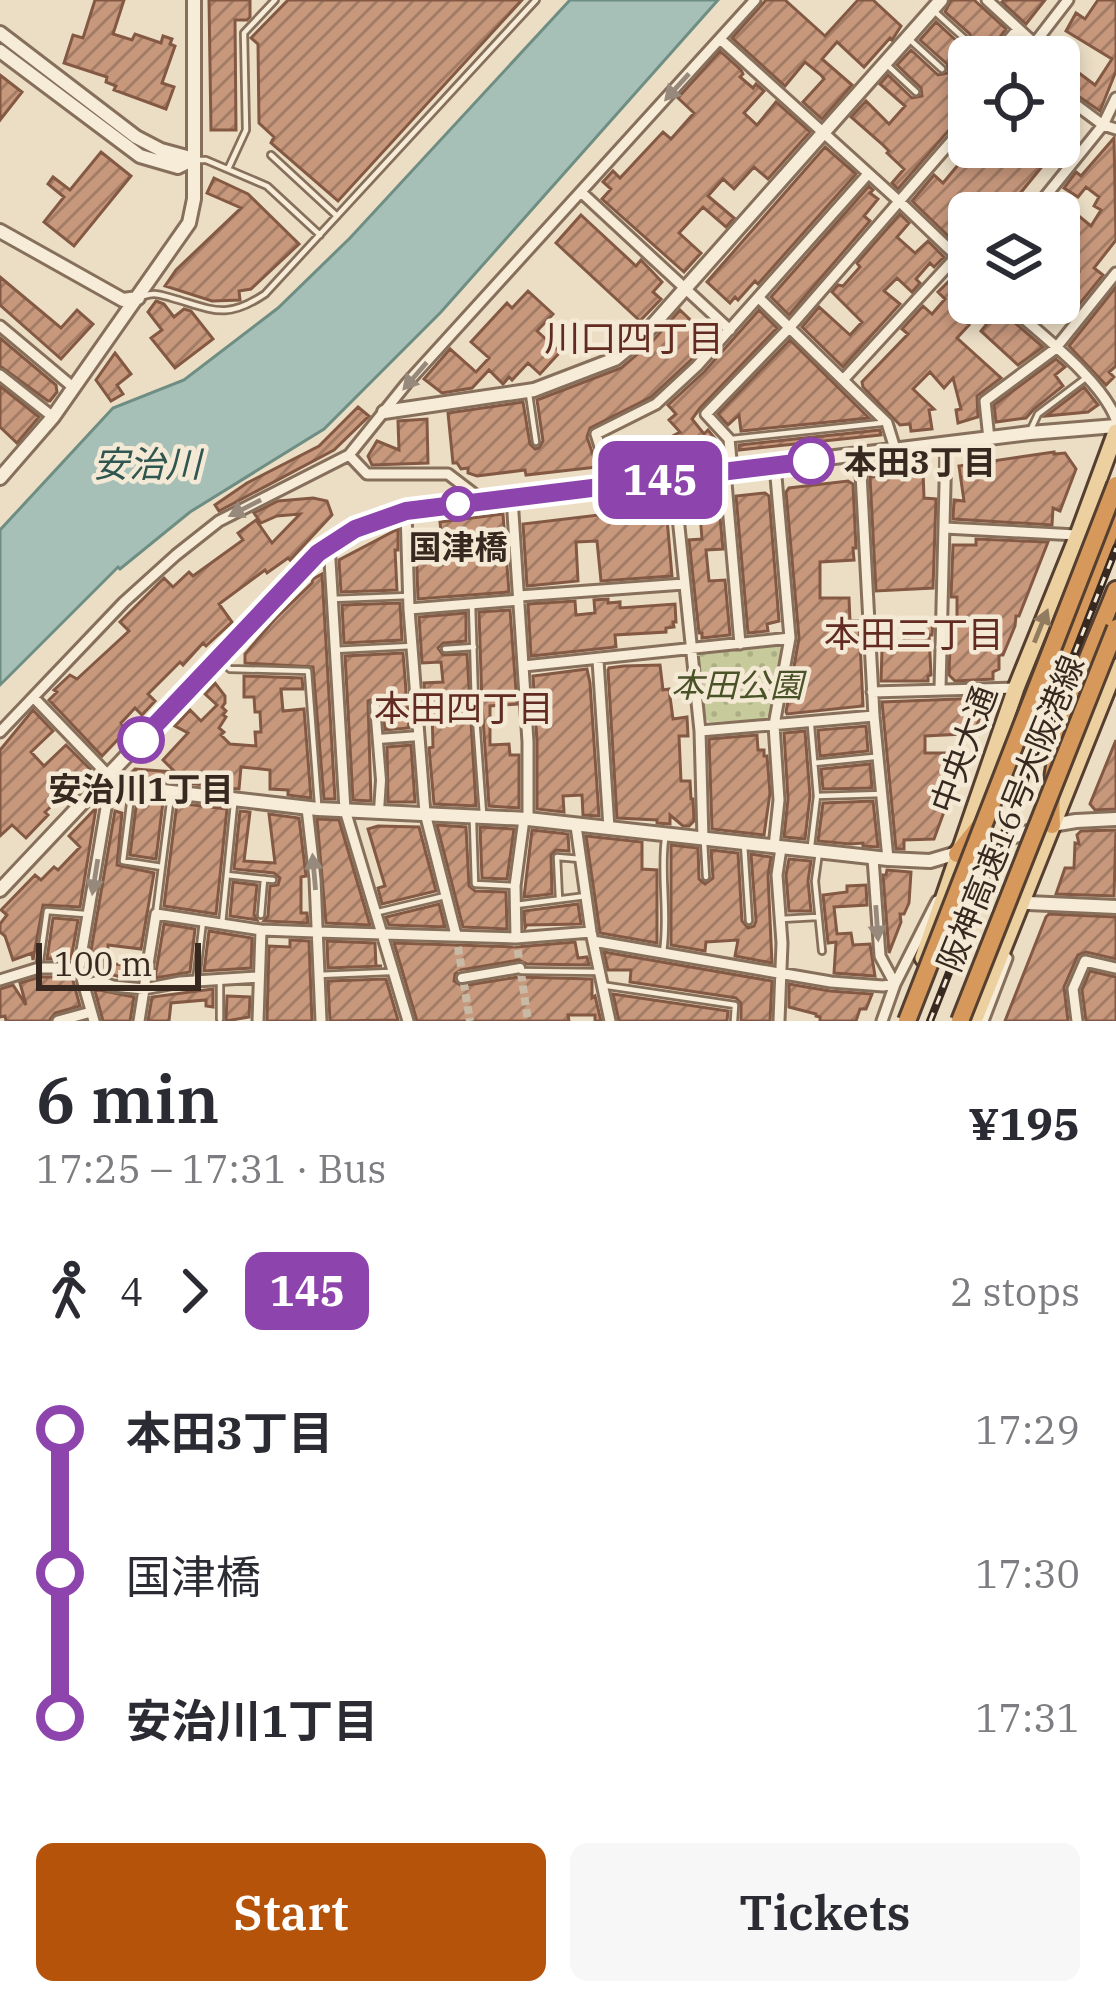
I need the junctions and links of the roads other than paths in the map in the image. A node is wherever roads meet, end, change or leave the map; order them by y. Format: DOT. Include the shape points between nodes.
graph roads {
  1 [pos="194,0"];
  2 [pos="275,0"];
  3 [pos="536,0"];
  4 [pos="755,0"];
  5 [pos="1068,0"];
  6 [pos="993,2"];
  7 [pos="937,5"];
  8 [pos="1018,29"];
  9 [pos="0,33"];
  10 [pos="963,36"];
  11 [pos="1012,36"];
  12 [pos="1026,36"];
  13 [pos="1041,36"];
  14 [pos="908,38"];
  15 [pos="720,39"];
  16 [pos="0,51"];
  17 [pos="886,64"];
  18 [pos="942,69"];
  19 [pos="916,92"];
  20 [pos="1116,98"];
  21 [pos="1080,108"];
  22 [pos="1103,125"];
  23 [pos="1116,129"];
  24 [pos="825,134"];
  25 [pos="948,146"];
  26 [pos="271,155"];
  27 [pos="194,160"];
  28 [pos="228,169"];
  29 [pos="868,174"];
  30 [pos="1049,192"];
  31 [pos="582,193"];
  32 [pos="901,203"];
  33 [pos="337,216"];
  34 [pos="0,231"];
  35 [pos="320,235"];
  36 [pos="948,249"];
  37 [pos="948,266"];
  38 [pos="1116,273"];
  39 [pos="685,290"];
  40 [pos="138,298"];
  41 [pos="759,298"];
  42 [pos="1028,324"];
  43 [pos="0,326"];
  44 [pos="790,327"];
  45 [pos="730,330"];
  46 [pos="1055,349"];
  47 [pos="0,375"];
  48 [pos="1087,377"];
  49 [pos="843,380"];
  50 [pos="74,388"];
  51 [pos="528,390"];
  52 [pos="385,412"];
  53 [pos="53,417"];
  54 [pos="887,423"];
  55 [pos="1116,426"];
  56 [pos="1030,434"];
  57 [pos="729,439"];
  58 [pos="989,439"];
  59 [pos="536,442"];
  60 [pos="946,444"];
  61 [pos="896,452"];
  62 [pos="349,455"];
  63 [pos="860,455"];
  64 [pos="776,465"];
  65 [pos="729,470"];
  66 [pos="0,478"];
  67 [pos="674,478"];
  68 [pos="612,485"];
  69 [pos="1116,485"];
  70 [pos="512,497"];
  71 [pos="484,501"];
  72 [pos="406,511"];
  73 [pos="1116,515"];
  74 [pos="945,528"];
  75 [pos="1078,535"];
  76 [pos="329,544"];
  77 [pos="684,584"];
  78 [pos="1116,590"];
  79 [pos="409,596"];
  80 [pos="519,598"];
  81 [pos="332,599"];
  82 [pos="472,604"];
  83 [pos="410,609"];
  84 [pos="1116,628"];
  85 [pos="790,638"];
  86 [pos="740,644"];
  87 [pos="412,646"];
  88 [pos="474,647"];
  89 [pos="446,649"];
  90 [pos="690,649"];
  91 [pos="334,650"];
  92 [pos="218,658"];
  93 [pos="598,660"];
  94 [pos="524,666"];
  95 [pos="1116,667"];
  96 [pos="1016,688"];
  97 [pos="940,689"];
  98 [pos="872,692"];
  99 [pos="1110,697"];
  100 [pos="34,698"];
  101 [pos="375,706"];
  102 [pos="874,716"];
  103 [pos="811,722"];
  104 [pos="774,724"];
  105 [pos="700,731"];
  106 [pos="0,732"];
  107 [pos="419,736"];
  108 [pos="378,739"];
  109 [pos="878,757"];
  110 [pos="814,763"];
  111 [pos="103,781"];
  112 [pos="132,788"];
  113 [pos="171,793"];
  114 [pos="882,794"];
  115 [pos="817,796"];
  116 [pos="234,800"];
  117 [pos="313,808"];
  118 [pos="345,810"];
  119 [pos="379,811"];
  120 [pos="425,813"];
  121 [pos="478,816"];
  122 [pos="526,819"];
  123 [pos="1116,819"];
  124 [pos="576,826"];
  125 [pos="609,828"];
  126 [pos="1051,830"];
  127 [pos="666,834"];
  128 [pos="704,839"];
  129 [pos="744,844"];
  130 [pos="777,847"];
  131 [pos="815,852"];
  132 [pos="957,854"];
  133 [pos="873,858"];
  134 [pos="580,859"];
  135 [pos="888,859"];
  136 [pos="162,867"];
  137 [pos="226,875"];
  138 [pos="706,877"];
  139 [pos="264,879"];
  140 [pos="273,880"];
  141 [pos="946,884"];
  142 [pos="515,886"];
  143 [pos="0,890"];
  144 [pos="446,896"];
  145 [pos="586,896"];
  146 [pos="559,899"];
  147 [pos="1028,903"];
  148 [pos="516,905"];
  149 [pos="1116,907"];
  150 [pos="374,913"];
  151 [pos="156,914"];
  152 [pos="89,915"];
  153 [pos="261,915"];
  154 [pos="817,916"];
  155 [pos="780,919"];
  156 [pos="203,921"];
  157 [pos="748,921"];
  158 [pos="222,924"];
  159 [pos="261,930"];
  160 [pos="316,932"];
  161 [pos="380,934"];
  162 [pos="456,935"];
  163 [pos="592,936"];
  164 [pos="516,938"];
  165 [pos="822,951"];
  166 [pos="663,952"];
  167 [pos="39,968"];
  168 [pos="79,968"];
  169 [pos="1116,968"];
  170 [pos="520,969"];
  171 [pos="394,972"];
  172 [pos="781,974"];
  173 [pos="318,975"];
  174 [pos="258,977"];
  175 [pos="462,977"];
  176 [pos="220,979"];
  177 [pos="600,979"];
  178 [pos="0,980"];
  179 [pos="196,981"];
  180 [pos="895,984"];
  181 [pos="84,985"];
  182 [pos="144,989"];
  183 [pos="93,1016"];
  184 [pos="220,1019"];
  185 [pos="58,1021"];
  186 [pos="139,1021"];
  187 [pos="258,1021"];
  188 [pos="321,1021"];
  189 [pos="408,1021"];
  190 [pos="610,1021"];
  191 [pos="734,1021"];
  192 [pos="779,1021"];
  193 [pos="882,1021"];
  194 [pos="898,1021"];
  195 [pos="908,1021"];
  196 [pos="960,1021"];
  197 [pos="974,1021"];
  198 [pos="983,1021"];
  199 [pos="1077,1021"];
  1 -- 27 [label="street"];
  2 -- 28 [label="lane" via="244,33 246,130"];
  3 -- 33 [label="lane"];
  4 -- 15 [label="street"];
  5 -- 13 [label="street"];
  6 -- 8 [label="street"];
  7 -- 10 [label="lane"];
  7 -- 14 [label="street"];
  8 -- 11 [label="street"];
  8 -- 12 [label="street"];
  9 -- 27 [label="street" via="136,137"];
  14 -- 17 [label="street"];
  14 -- 18 [label="lane"];
  15 -- 24 [label="street"];
  15 -- 31 [label="street, one-way"];
  16 -- 27 [label="street" via="140,156 178,167"];
  17 -- 19 [label="lane"];
  17 -- 24 [label="street"];
  20 -- 22 [label="street"];
  21 -- 22 [label="street"];
  22 -- 23 [label="street"];
  22 -- 30 [label="street"];
  24 -- 29 [label="street"];
  24 -- 39 [label="street"];
  25 -- 32 [label="street"];
  26 -- 33 [label="lane"];
  27 -- 28 [label="lane"];
  27 -- 40 [label="street" via="189,223"];
  28 -- 35 [label="lane" via="267,186"];
  29 -- 32 [label="street"];
  29 -- 41 [label="street"];
  31 -- 39 [label="street"];
  31 -- 52 [label="street, one-way"];
  32 -- 36 [label="street"];
  32 -- 44 [label="street"];
  33 -- 35 [label="lane"];
  34 -- 40 [label="street" via="123,300"];
  35 -- 40 [label="lane" via="265,294 236,311 154,293"];
  37 -- 49 [label="street"];
  38 -- 46 [label="street"];
  39 -- 45 [label="street"];
  39 -- 51 [label="street" via="615,359"];
  40 -- 50 [label="street"];
  41 -- 44 [label="street"];
  41 -- 45 [label="street"];
  42 -- 46 [label="street"];
  43 -- 50 [label="street"];
  44 -- 49 [label="street"];
  44 -- 57 [label="street" via="706,414"];
  45 -- 68 [label="street" via="656,404 596,434"];
  46 -- 48 [label="street"];
  46 -- 58 [label="street" via="985,400"];
  47 -- 53 [label="street"];
  48 -- 55 [label="street"];
  48 -- 56 [label="lane" via="1038,415"];
  49 -- 54 [label="street"];
  50 -- 53 [label="street"];
  51 -- 52 [label="street"];
  51 -- 59 [label="lane"];
  52 -- 62 [label="street"];
  53 -- 66 [label="street"];
  54 -- 57 [label="lane"];
  54 -- 61 [label="street"];
  55 -- 56 [label="street"];
  55 -- 75 [label="main road, 中央大通"];
  56 -- 58 [label="street"];
  57 -- 65 [label="street"];
  58 -- 60 [label="street"];
  60 -- 61 [label="street"];
  60 -- 74 [label="street"];
  61 -- 63 [label="street"];
  62 -- 71 [label="street" via="367,474 448,475"];
  62 -- 100 [label="street, one-way" via="219,521 124,602"];
  63 -- 64 [label="street"];
  63 -- 98 [label="street"];
  64 -- 65 [label="street"];
  64 -- 85 [label="street"];
  65 -- 67 [label="street"];
  65 -- 86 [label="street"];
  67 -- 68 [label="street"];
  67 -- 77 [label="street"];
  68 -- 70 [label="street"];
  69 -- 195 [label="highway, 阪神高速16号大阪港線, bridge"];
  70 -- 71 [label="street"];
  70 -- 80 [label="street"];
  71 -- 72 [label="street"];
  72 -- 76 [label="street"];
  72 -- 79 [label="street"];
  73 -- 132 [label="highway" via="1043,706 994,806"];
  74 -- 75 [label="street"];
  74 -- 97 [label="street"];
  96 -- 75 [label="main road, 中央大通, one-way"];
  76 -- 81 [label="street"];
  76 -- 92 [label="street"];
  77 -- 80 [label="street"];
  77 -- 90 [label="street"];
  78 -- 126 [label="highway" via="1059,736"];
  79 -- 81 [label="lane"];
  79 -- 83 [label="street"];
  80 -- 82 [label="street"];
  80 -- 94 [label="street"];
  81 -- 91 [label="street"];
  82 -- 83 [label="street"];
  82 -- 88 [label="lane"];
  83 -- 87 [label="street"];
  84 -- 196 [label="highway, 阪神高速16号大阪港線, bridge"];
  85 -- 86 [label="street"];
  85 -- 104 [label="street"];
  86 -- 90 [label="street"];
  87 -- 91 [label="lane"];
  87 -- 107 [label="street"];
  88 -- 89 [label="lane"];
  88 -- 121 [label="lane"];
  90 -- 93 [label="street"];
  90 -- 105 [label="street"];
  91 -- 118 [label="street"];
  92 -- 111 [label="street"];
  92 -- 117 [label="lane" via="230,670 308,671"];
  93 -- 94 [label="street"];
  93 -- 125 [label="street"];
  94 -- 122 [label="street"];
  95 -- 99 [label="main road"];
  96 -- 97 [label="street"];
  96 -- 132 [label="main road, 中央大通"];
  97 -- 98 [label="street"];
  98 -- 102 [label="street"];
  99 -- 126 [label="main road"];
  100 -- 106 [label="street"];
  100 -- 111 [label="street"];
  101 -- 108 [label="street"];
  102 -- 103 [label="street"];
  102 -- 109 [label="street"];
  103 -- 104 [label="street"];
  103 -- 110 [label="lane"];
  104 -- 105 [label="street"];
  104 -- 130 [label="street"];
  105 -- 128 [label="street"];
  107 -- 108 [label="street"];
  107 -- 120 [label="street"];
  108 -- 119 [label="street"];
  109 -- 110 [label="lane"];
  109 -- 114 [label="street"];
  110 -- 115 [label="lane"];
  111 -- 112 [label="street"];
  111 -- 143 [label="street"];
  111 -- 152 [label="street, one-way"];
  112 -- 113 [label="street"];
  112 -- 136 [label="lane" via="123,861"];
  113 -- 116 [label="street"];
  113 -- 136 [label="lane"];
  114 -- 115 [label="lane"];
  114 -- 135 [label="street"];
  115 -- 131 [label="lane"];
  116 -- 117 [label="street"];
  116 -- 137 [label="lane"];
  117 -- 118 [label="street"];
  160 -- 117 [label="street, one-way"];
  118 -- 119 [label="street"];
  118 -- 150 [label="street"];
  119 -- 120 [label="street"];
  120 -- 121 [label="street"];
  120 -- 144 [label="street"];
  121 -- 122 [label="street"];
  121 -- 142 [label="lane" via="475,884"];
  122 -- 124 [label="street"];
  122 -- 142 [label="street"];
  123 -- 126 [label="street"];
  124 -- 125 [label="street"];
  124 -- 134 [label="street"];
  125 -- 127 [label="street"];
  126 -- 132 [label="street"];
  126 -- 147 [label="street"];
  126 -- 197 [label="main road"];
  127 -- 128 [label="street"];
  127 -- 166 [label="lane"];
  128 -- 129 [label="street"];
  128 -- 138 [label="lane"];
  129 -- 130 [label="street"];
  129 -- 157 [label="lane"];
  130 -- 131 [label="street"];
  130 -- 155 [label="street"];
  131 -- 133 [label="street"];
  131 -- 154 [label="lane"];
  132 -- 135 [label="street"];
  132 -- 141 [label="main road, 中央大通"];
  133 -- 135 [label="street"];
  133 -- 180 [label="street, one-way" via="880,956"];
  134 -- 145 [label="street"];
  134 -- 146 [label="lane" via="557,857"];
  136 -- 151 [label="lane"];
  137 -- 139 [label="lane"];
  137 -- 158 [label="lane"];
  139 -- 140 [label="lane"];
  139 -- 153 [label="lane"];
  141 -- 180 [label="street"];
  141 -- 194 [label="main road, 中央大通"];
  142 -- 148 [label="street"];
  144 -- 150 [label="lane"];
  144 -- 162 [label="street"];
  145 -- 146 [label="lane"];
  145 -- 163 [label="street"];
  146 -- 148 [label="lane"];
  147 -- 149 [label="street"];
  147 -- 198 [label="street"];
  148 -- 164 [label="street"];
  150 -- 161 [label="street"];
  151 -- 156 [label="street"];
  151 -- 182 [label="street"];
  152 -- 167 [label="lane" via="46,911"];
  152 -- 168 [label="street"];
  154 -- 155 [label="lane"];
  154 -- 165 [label="lane"];
  155 -- 172 [label="street"];
  156 -- 158 [label="street"];
  156 -- 179 [label="lane"];
  158 -- 159 [label="street"];
  159 -- 160 [label="street"];
  159 -- 174 [label="street"];
  160 -- 161 [label="street"];
  160 -- 173 [label="street"];
  161 -- 162 [label="street"];
  161 -- 171 [label="street"];
  162 -- 164 [label="street"];
  163 -- 164 [label="street"];
  163 -- 166 [label="street"];
  163 -- 177 [label="street"];
  166 -- 172 [label="street"];
  167 -- 168 [label="street"];
  167 -- 178 [label="street"];
  168 -- 181 [label="street"];
  169 -- 199 [label="street" via="1084,961 1073,989"];
  170 -- 175 [label="street"];
  170 -- 177 [label="lane"];
  171 -- 173 [label="lane"];
  171 -- 189 [label="street"];
  172 -- 180 [label="street"];
  172 -- 192 [label="street"];
  173 -- 188 [label="street"];
  174 -- 176 [label="street"];
  174 -- 187 [label="street"];
  176 -- 179 [label="street"];
  176 -- 184 [label="lane"];
  177 -- 190 [label="street"];
  177 -- 191 [label="lane" via="735,1005"];
  179 -- 182 [label="street"];
  180 -- 193 [label="street"];
  181 -- 182 [label="street"];
  181 -- 183 [label="street"];
  182 -- 186 [label="street"];
  183 -- 185 [label="street"];
}
